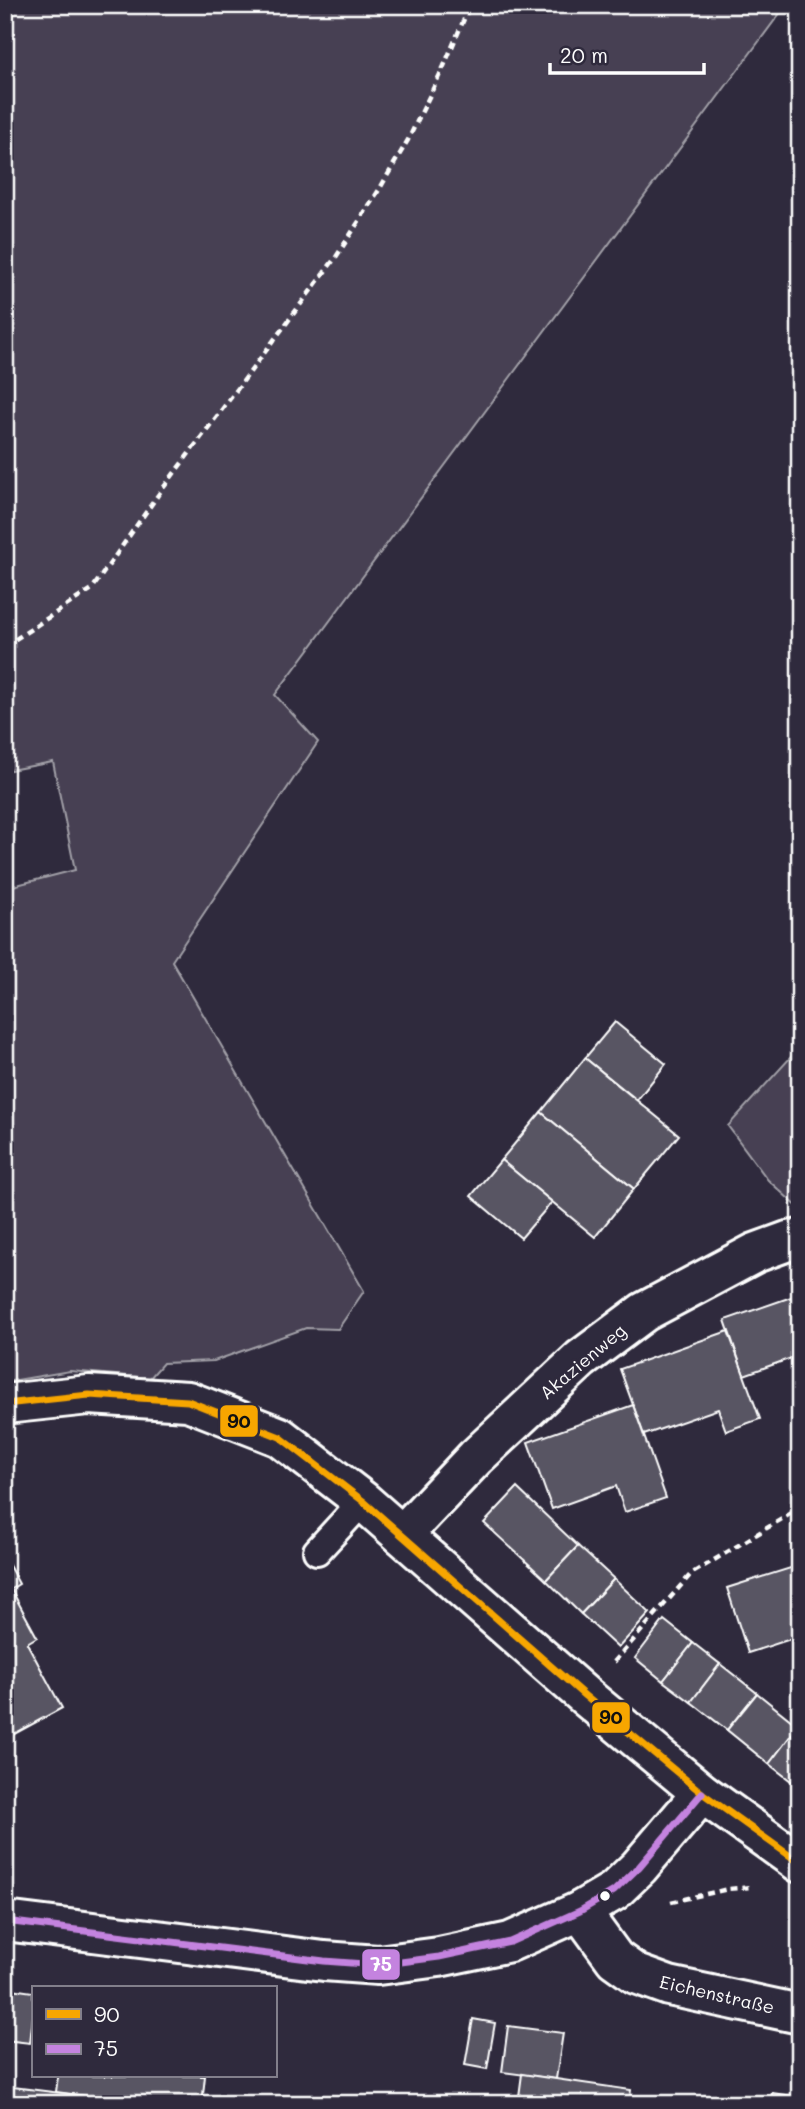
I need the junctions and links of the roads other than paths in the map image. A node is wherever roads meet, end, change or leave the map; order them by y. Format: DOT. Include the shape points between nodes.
graph roads {
  1 [pos="800,1239"];
  2 [pos="5,1404"];
  3 [pos="363,1501"];
  4 [pos="402,1535"];
  5 [pos="317,1551"];
  6 [pos="702,1793"];
  7 [pos="800,1863"];
  8 [pos="580,1911"];
  9 [pos="5,1921"];
  10 [pos="800,2014"];
  1 -- 4 [label="street, Akazienweg" via="755,1253 644,1312 582,1359 476,1457"];
  2 -- 3 [label="street" via="89,1395 188,1401 280,1437"];
  3 -- 4 [label="street"];
  3 -- 5 [label="lane"];
  4 -- 6 [label="street"];
  6 -- 7 [label="street"];
  6 -- 8 [label="street" via="639,1867 614,1891"];
  8 -- 9 [label="street" via="510,1942 378,1965"];
  8 -- 10 [label="street, Eichenstraße" via="615,1959 636,1974 669,1986"];
}
